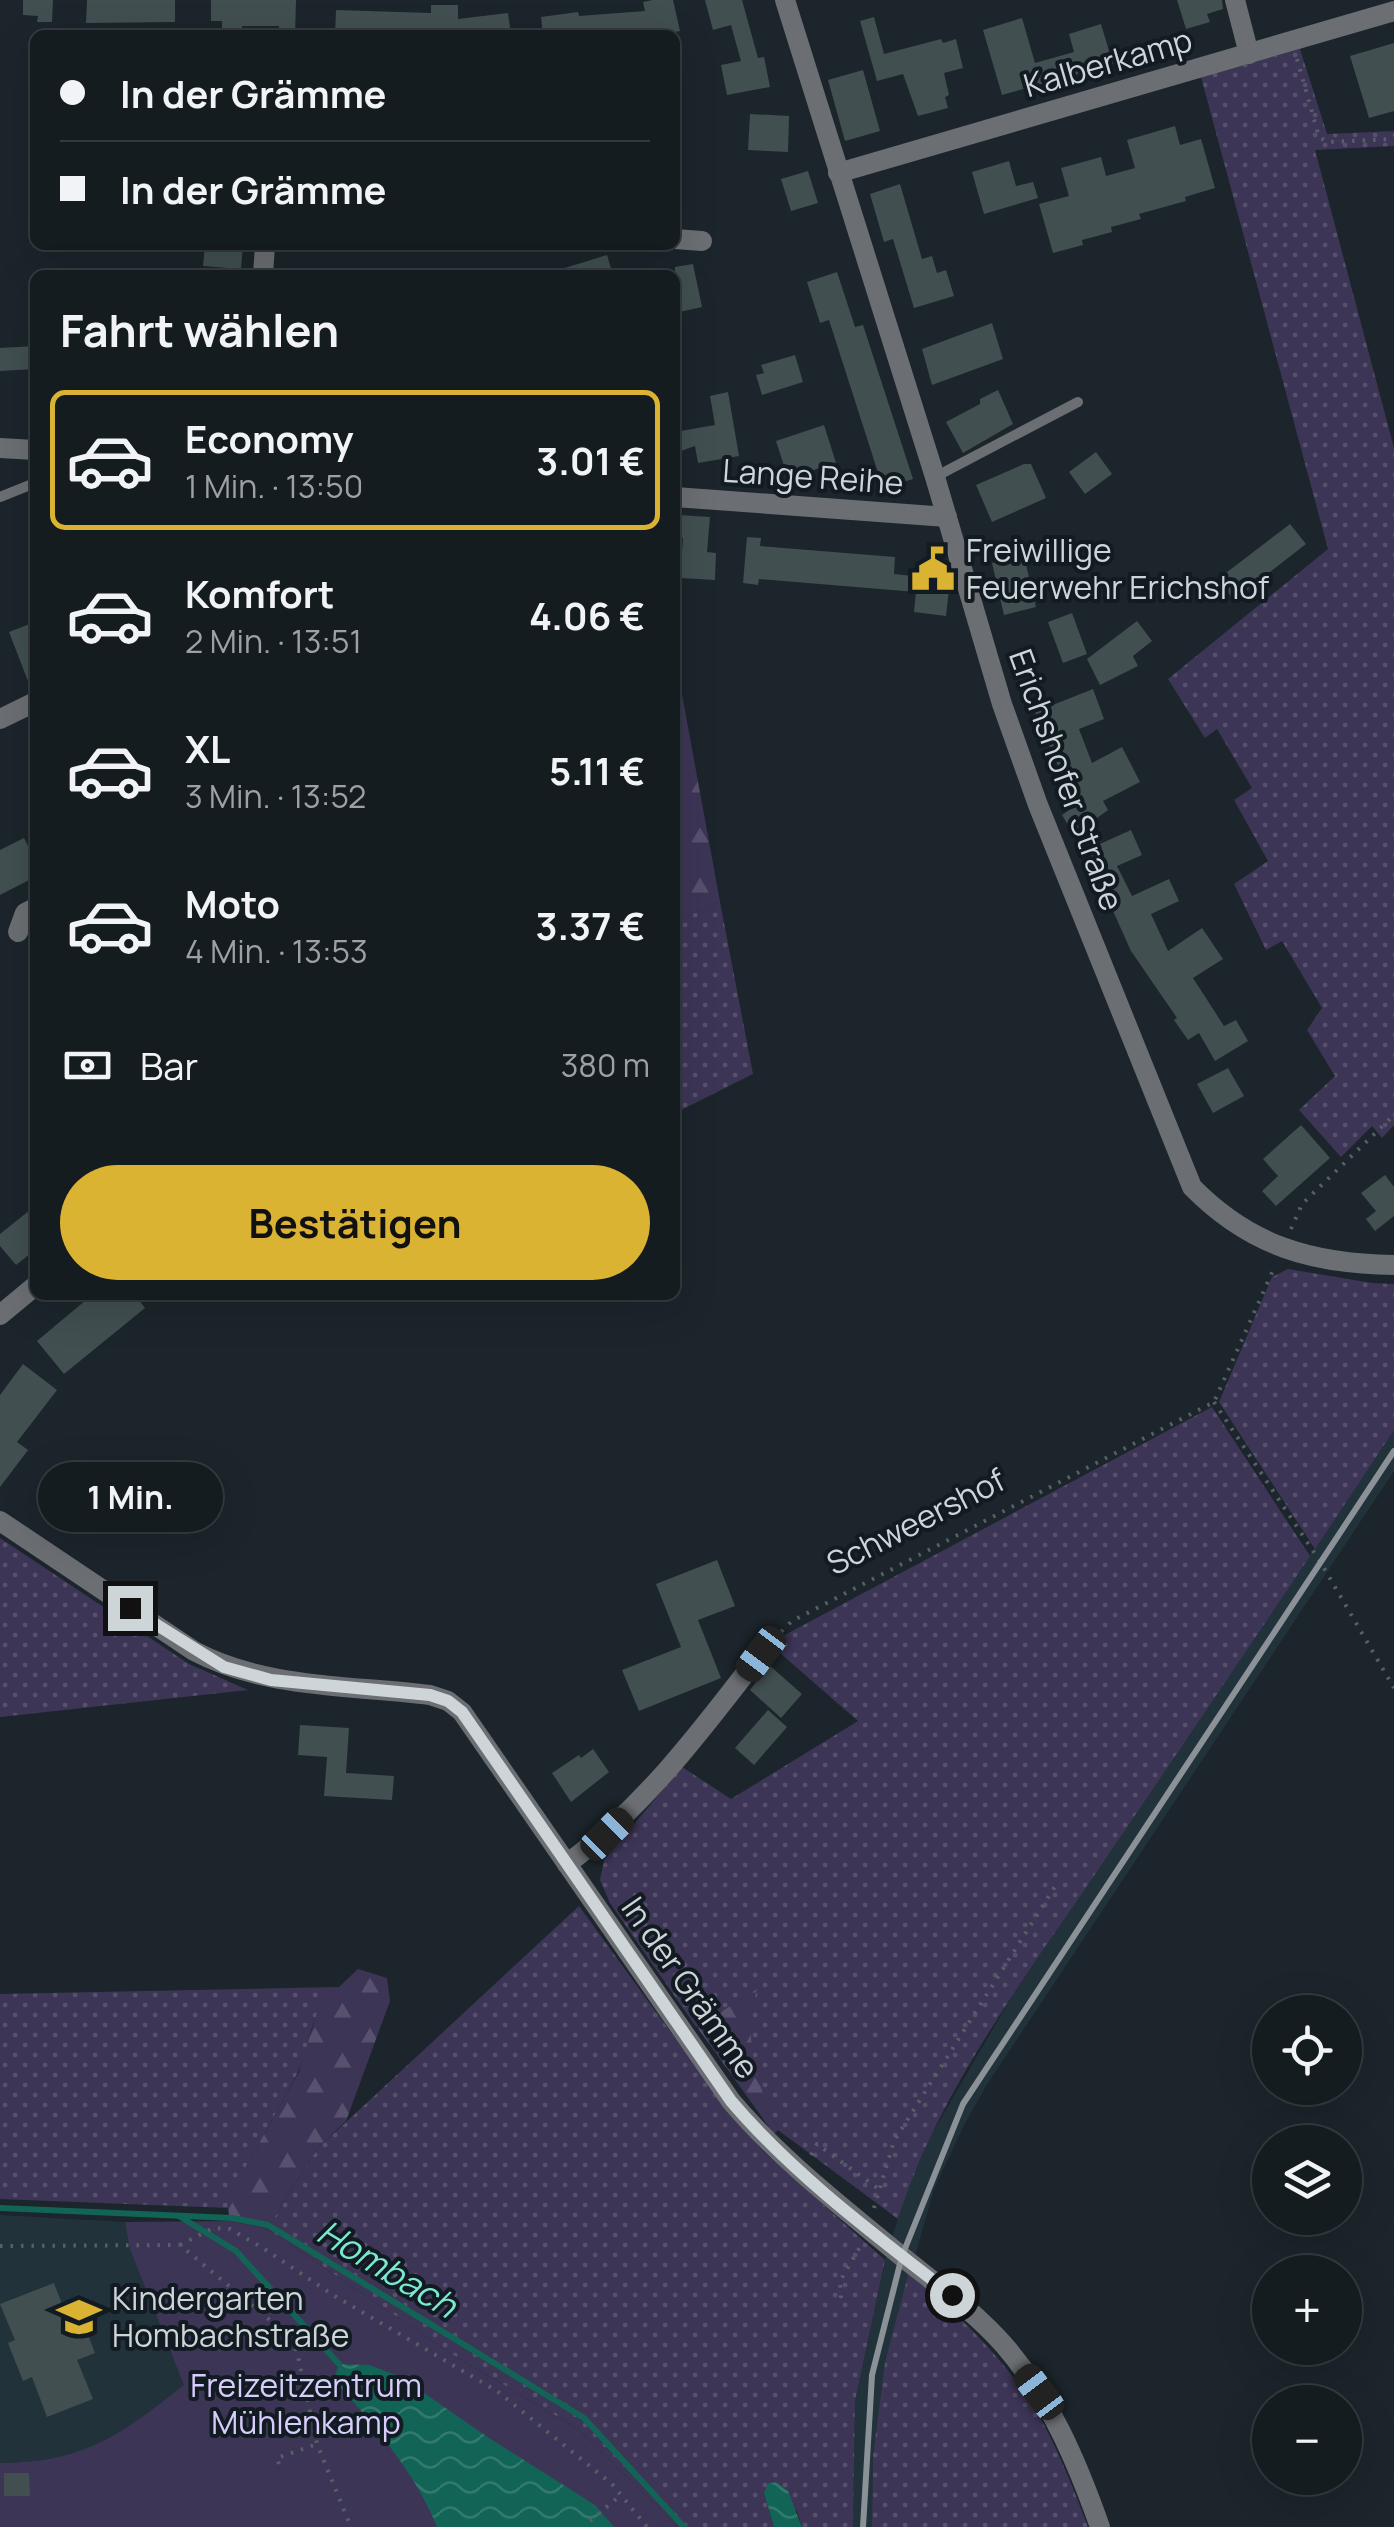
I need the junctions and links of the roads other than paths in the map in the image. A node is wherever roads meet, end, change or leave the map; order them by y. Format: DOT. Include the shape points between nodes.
graph roads {
  1 [pos="786,0"];
  2 [pos="1235,0"];
  3 [pos="1394,11"];
  4 [pos="1249,54"];
  5 [pos="838,172"];
  6 [pos="680,239"];
  7 [pos="702,240"];
  8 [pos="1078,402"];
  9 [pos="0,448"];
  10 [pos="30,450"];
  11 [pos="935,478"];
  12 [pos="30,485"];
  13 [pos="680,496"];
  14 [pos="0,497"];
  15 [pos="947,517"];
  16 [pos="30,704"];
  17 [pos="0,719"];
  18 [pos="30,910"];
  19 [pos="18,932"];
  20 [pos="1394,1265"];
  21 [pos="30,1290"];
  22 [pos="0,1315"];
  23 [pos="0,1521"];
  24 [pos="761,1654"];
  25 [pos="567,1864"];
  26 [pos="1100,2527"];
  1 -- 5 [label="street, Erichshofer Straße"];
  2 -- 4 [label="street"];
  3 -- 4 [label="street, Kalberkamp"];
  4 -- 5 [label="street, Kalberkamp"];
  5 -- 11 [label="street, Erichshofer Straße"];
  6 -- 7 [label="street"];
  8 -- 11 [label="lane"];
  9 -- 10 [label="street"];
  11 -- 15 [label="street, Erichshofer Straße"];
  12 -- 14 [label="lane"];
  13 -- 15 [label="street, Lange Reihe"];
  15 -- 20 [label="street, Erichshofer Straße" via="1038,805 1192,1187 1219,1214 1282,1249"];
  16 -- 17 [label="street"];
  18 -- 19 [label="street"];
  21 -- 22 [label="street"];
  23 -- 25 [label="street, In der Grämme" via="224,1667 271,1680 448,1701"];
  24 -- 25 [label="street" via="642,1800"];
  25 -- 26 [label="street, In der Grämme" via="754,2129 1004,2345 1064,2438"];
}
